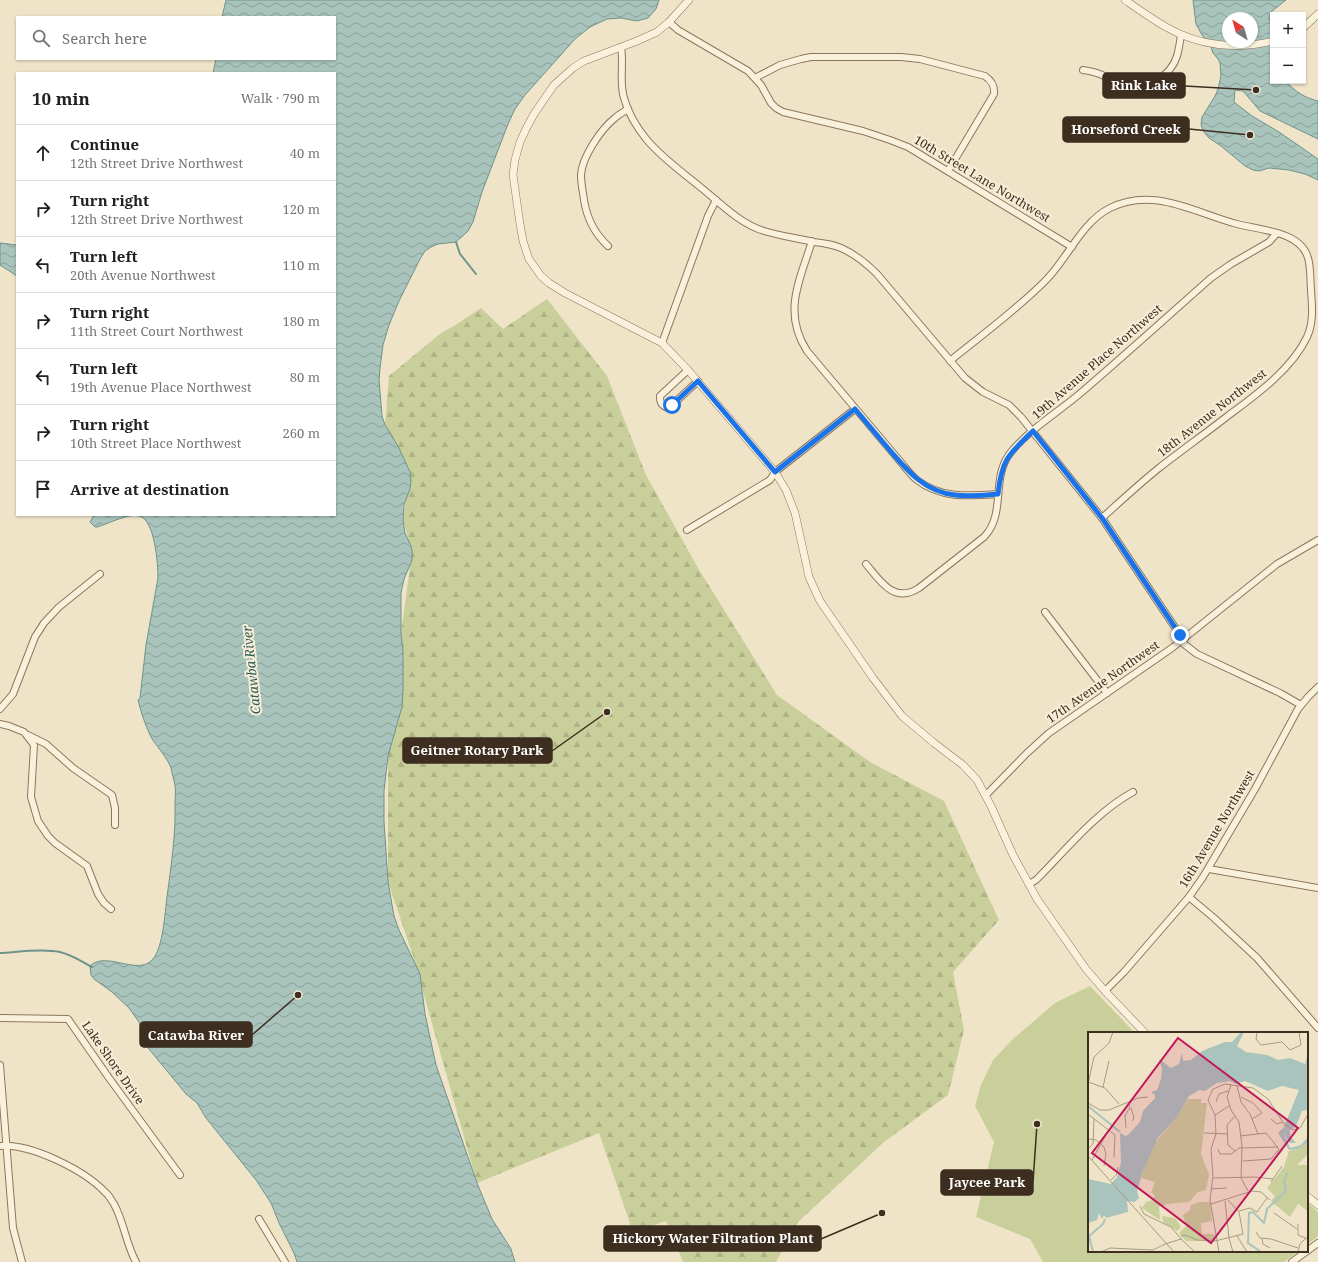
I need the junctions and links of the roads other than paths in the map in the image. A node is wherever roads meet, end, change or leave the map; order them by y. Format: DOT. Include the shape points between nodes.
graph roads {
  1 [pos="689,0"];
  2 [pos="1125,0"];
  3 [pos="1318,14"];
  4 [pos="669,22"];
  5 [pos="1306,25"];
  6 [pos="1181,35"];
  7 [pos="1270,41"];
  8 [pos="621,47"];
  9 [pos="1083,70"];
  10 [pos="755,78"];
  11 [pos="628,108"];
  12 [pos="948,171"];
  13 [pos="716,200"];
  14 [pos="1277,233"];
  15 [pos="812,241"];
  16 [pos="608,246"];
  17 [pos="1072,246"];
  18 [pos="662,343"];
  19 [pos="950,361"];
  20 [pos="688,370"];
  21 [pos="698,381"];
  22 [pos="855,409"];
  23 [pos="1033,431"];
  24 [pos="775,472"];
  25 [pos="998,494"];
  26 [pos="1102,518"];
  27 [pos="687,530"];
  28 [pos="1318,540"];
  29 [pos="866,564"];
  30 [pos="100,574"];
  31 [pos="1045,612"];
  32 [pos="1182,639"];
  33 [pos="1318,687"];
  34 [pos="1107,693"];
  35 [pos="1301,705"];
  36 [pos="0,709"];
  37 [pos="0,724"];
  38 [pos="26,735"];
  39 [pos="1133,792"];
  40 [pos="986,794"];
  41 [pos="115,824"];
  42 [pos="1209,869"];
  43 [pos="1029,884"];
  44 [pos="1318,888"];
  45 [pos="1189,897"];
  46 [pos="111,909"];
  47 [pos="1105,991"];
  48 [pos="0,1018"];
  49 [pos="1318,1028"];
  50 [pos="1144,1032"];
  51 [pos="0,1065"];
  52 [pos="3,1145"];
  53 [pos="180,1175"];
  54 [pos="1308,1197"];
  55 [pos="1318,1205"];
  56 [pos="259,1219"];
  57 [pos="1318,1243"];
  58 [pos="1308,1250"];
  59 [pos="1306,1252"];
  60 [pos="22,1262"];
  61 [pos="136,1262"];
  62 [pos="285,1262"];
  63 [pos="1292,1262"];
  1 -- 4 [label="street"];
  2 -- 6 [label="street"];
  3 -- 5 [label="street"];
  4 -- 8 [label="street" via="649,36"];
  4 -- 10 [label="street" via="690,38 748,71"];
  6 -- 7 [label="street" via="1231,46"];
  6 -- 9 [label="street" via="1177,57 1172,66 1162,77 1150,83 1126,86 1099,73"];
  8 -- 11 [label="street" via="622,89"];
  8 -- 18 [label="street" via="584,61 554,85 527,127 514,160 512,175 523,241 529,259 541,276 565,293"];
  10 -- 12 [label="street, 10th Street Lane Northwest" via="771,103 782,112 890,140 908,147"];
  10 -- 12 [label="street" via="780,65 801,59 826,57 920,59 985,76 993,84 994,94"];
  11 -- 13 [label="street" via="646,139 658,152"];
  11 -- 16 [label="street" via="605,128 586,159 581,176 588,218"];
  12 -- 17 [label="street, 10th Street Lane Northwest"];
  13 -- 15 [label="street" via="757,228"];
  13 -- 18 [label="street"];
  14 -- 17 [label="street, 18th Avenue Northwest" via="1236,224 1166,201 1140,199 1114,206 1102,213"];
  14 -- 23 [label="street, 19th Avenue Place Northwest" via="1269,242 1211,278 1083,391"];
  14 -- 26 [label="street, 18th Avenue Northwest" via="1293,238 1304,249 1308,258 1312,316 1302,346 1282,371 1260,391 1158,469"];
  15 -- 19 [label="street" via="854,254 869,266"];
  15 -- 22 [label="street" via="794,301 797,331 807,351"];
  17 -- 19 [label="street, 18th Avenue Northwest" via="1056,269 1038,288"];
  18 -- 20 [label="street"];
  19 -- 23 [label="street" via="974,386 1014,410"];
  20 -- 21 [label="street"];
  20 -- 21 [label="street" via="660,396 663,406 668,408"];
  21 -- 24 [label="street"];
  22 -- 24 [label="street"];
  22 -- 25 [label="street" via="917,480 955,495"];
  23 -- 25 [label="street, 19th Avenue Place Northwest" via="1006,459 1000,476"];
  23 -- 26 [label="street"];
  24 -- 27 [label="street" via="770,480"];
  24 -- 40 [label="street" via="795,513 809,576 824,607 902,716 963,765"];
  25 -- 29 [label="street, 19th Avenue Place Northwest" via="996,519 987,535 915,591 902,594 890,590"];
  26 -- 32 [label="street"];
  28 -- 32 [label="street, 17th Avenue Northwest" via="1277,564"];
  30 -- 36 [label="street" via="59,607 44,623 35,637 13,694"];
  31 -- 34 [label="street"];
  32 -- 34 [label="street, 17th Avenue Northwest"];
  32 -- 35 [label="street" via="1184,644 1197,654"];
  33 -- 35 [label="street, 16th Avenue Northwest"];
  34 -- 40 [label="street, 17th Avenue Northwest" via="1049,733"];
  35 -- 42 [label="street, 16th Avenue Northwest"];
  37 -- 38 [label="street"];
  38 -- 41 [label="street" via="46,744 73,768 112,795"];
  38 -- 46 [label="street" via="34,745 31,797 38,821 55,843 87,866 98,894"];
  39 -- 43 [label="street" via="1124,796 1093,822"];
  40 -- 43 [label="street"];
  42 -- 44 [label="street"];
  42 -- 45 [label="street, 16th Avenue Northwest"];
  43 -- 47 [label="street" via="1068,944"];
  45 -- 47 [label="street, 16th Avenue Northwest"];
  45 -- 49 [label="street" via="1258,958"];
  47 -- 50 [label="street"];
  48 -- 53 [label="street, Lake Shore Drive" via="68,1019"];
  51 -- 52 [label="street"];
  52 -- 60 [label="street" via="13,1228"];
  52 -- 61 [label="street" via="25,1148 51,1157 106,1192 115,1206"];
  54 -- 55 [label="street"];
  56 -- 62 [label="street"];
  57 -- 58 [label="street"];
  59 -- 63 [label="street"];
}
